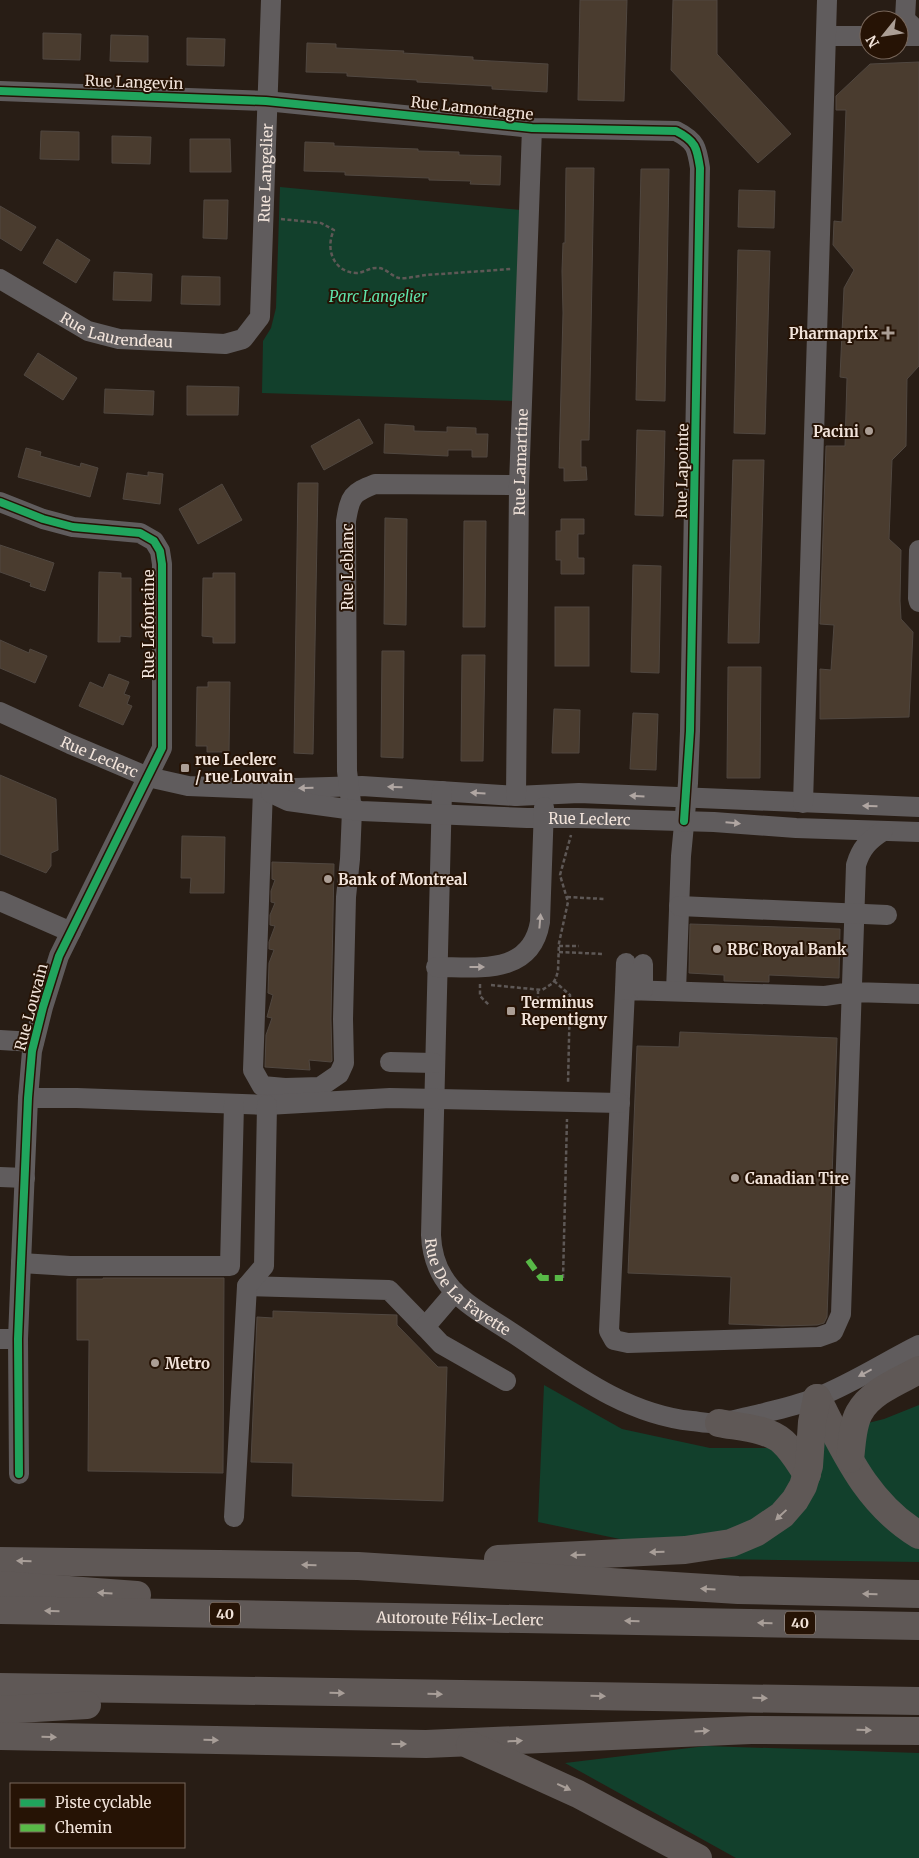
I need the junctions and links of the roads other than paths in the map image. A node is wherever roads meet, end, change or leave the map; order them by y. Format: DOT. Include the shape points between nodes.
graph roads {
  1 [pos="271,0"];
  2 [pos="827,0"];
  3 [pos="906,0"];
  4 [pos="919,34"];
  5 [pos="826,36"];
  6 [pos="859,36"];
  7 [pos="0,92"];
  8 [pos="266,101"];
  9 [pos="532,128"];
  10 [pos="676,132"];
  11 [pos="0,279"];
  12 [pos="243,339"];
  13 [pos="519,485"];
  14 [pos="0,502"];
  15 [pos="919,550"];
  16 [pos="919,602"];
  17 [pos="0,712"];
  18 [pos="148,777"];
  19 [pos="348,786"];
  20 [pos="262,790"];
  21 [pos="442,791"];
  22 [pos="545,795"];
  23 [pos="516,796"];
  24 [pos="686,798"];
  25 [pos="803,803"];
  26 [pos="919,807"];
  27 [pos="352,810"];
  28 [pos="441,815"];
  29 [pos="544,819"];
  30 [pos="684,822"];
  31 [pos="838,830"];
  32 [pos="883,831"];
  33 [pos="919,832"];
  34 [pos="856,865"];
  35 [pos="0,901"];
  36 [pos="679,906"];
  37 [pos="854,914"];
  38 [pos="887,915"];
  39 [pos="71,932"];
  40 [pos="634,964"];
  41 [pos="436,967"];
  42 [pos="634,990"];
  43 [pos="676,991"];
  44 [pos="852,992"];
  45 [pos="919,994"];
  46 [pos="0,1040"];
  47 [pos="34,1042"];
  48 [pos="390,1062"];
  49 [pos="434,1063"];
  50 [pos="28,1098"];
  51 [pos="434,1098"];
  52 [pos="620,1103"];
  53 [pos="234,1104"];
  54 [pos="267,1105"];
  55 [pos="0,1178"];
  56 [pos="25,1178"];
  57 [pos="20,1262"];
  58 [pos="247,1286"];
  59 [pos="455,1292"];
  60 [pos="424,1327"];
  61 [pos="9,1339"];
  62 [pos="919,1345"];
  63 [pos="919,1370"];
  64 [pos="506,1381"];
  65 [pos="817,1398"];
  66 [pos="719,1423"];
  67 [pos="850,1459"];
  68 [pos="19,1474"];
  69 [pos="807,1474"];
  70 [pos="234,1517"];
  71 [pos="919,1535"];
  72 [pos="0,1561"];
  73 [pos="358,1566"];
  74 [pos="0,1585"];
  75 [pos="919,1594"];
  76 [pos="0,1610"];
  77 [pos="450,1618"];
  78 [pos="919,1626"];
  79 [pos="0,1687"];
  80 [pos="288,1692"];
  81 [pos="919,1701"];
  82 [pos="0,1710"];
  83 [pos="919,1731"];
  84 [pos="0,1736"];
  85 [pos="467,1743"];
  86 [pos="698,1858"];
  1 -- 8 [label="street, Rue Langelier"];
  2 -- 5 [label="street"];
  3 -- 4 [label="street" via="905,19"];
  5 -- 6 [label="street"];
  5 -- 25 [label="street"];
  7 -- 8 [label="street, Rue Langevin"];
  8 -- 9 [label="street, Rue Lamontagne"];
  8 -- 12 [label="street, Rue Langelier" via="260,317"];
  9 -- 10 [label="street, Rue Lamontagne"];
  9 -- 13 [label="street, Rue Lamartine"];
  10 -- 24 [label="street, Rue Lapointe" via="690,138 698,150 700,168 690,731"];
  11 -- 12 [label="street, Rue Laurendeau" via="88,331 119,339 225,344"];
  13 -- 19 [label="street, Rue Leblanc" via="375,484 358,491 348,503"];
  13 -- 23 [label="street, Rue Lamartine"];
  14 -- 18 [label="street, Rue Lafontaine" via="73,527 140,533 154,541 160,551 162,738 160,754"];
  15 -- 16 [label="street"];
  17 -- 18 [label="street, Rue Leclerc"];
  18 -- 20 [label="street, Rue Leclerc" via="188,786"];
  18 -- 39 [label="street, Rue Louvain"];
  19 -- 20 [label="street, Rue Leclerc, one-way"];
  21 -- 19 [label="street, Rue Leclerc, one-way"];
  19 -- 27 [label="street, Rue Leblanc"];
  20 -- 27 [label="street, Rue Leclerc" via="288,801"];
  20 -- 27 [label="street, Rue Leblanc" via="253,1070 262,1086 320,1087 339,1074 344,1063 346,914"];
  23 -- 21 [label="street, Rue Leclerc, one-way"];
  21 -- 28 [label="street, Rue De La Fayette"];
  22 -- 23 [label="street, Rue Leclerc"];
  24 -- 22 [label="street, Rue Leclerc, one-way" via="579,793"];
  22 -- 29 [label="street"];
  24 -- 25 [label="street, Rue Leclerc"];
  24 -- 30 [label="street, Rue Lapointe"];
  26 -- 25 [label="street, Rue Leclerc, one-way"];
  27 -- 28 [label="street, Rue Leclerc"];
  28 -- 29 [label="street, Rue Leclerc"];
  28 -- 41 [label="street, Rue De La Fayette"];
  29 -- 30 [label="street, Rue Leclerc"];
  41 -- 29 [label="street, one-way" via="494,967 505,965 526,953 538,934 540,922"];
  30 -- 31 [label="street, Rue Leclerc, one-way"];
  30 -- 36 [label="street, Rue Lapointe"];
  31 -- 32 [label="street, Rue Leclerc"];
  31 -- 34 [label="street" via="850,844"];
  32 -- 33 [label="street, Rue Leclerc"];
  32 -- 34 [label="street" via="869,840"];
  34 -- 37 [label="street"];
  35 -- 39 [label="street"];
  36 -- 37 [label="street"];
  36 -- 43 [label="street, Rue Lapointe"];
  37 -- 38 [label="street"];
  37 -- 44 [label="street"];
  39 -- 47 [label="street, Rue Louvain" via="59,956"];
  40 -- 42 [label="street"];
  41 -- 49 [label="street, Rue De La Fayette"];
  42 -- 43 [label="street"];
  42 -- 52 [label="street"];
  43 -- 44 [label="street" via="825,996"];
  44 -- 45 [label="street"];
  44 -- 52 [label="street" via="842,1314 833,1332 818,1337 628,1343 614,1340 609,1330"];
  46 -- 47 [label="street"];
  47 -- 50 [label="street, Rue Louvain"];
  48 -- 49 [label="street"];
  49 -- 51 [label="street, Rue De La Fayette"];
  50 -- 53 [label="street"];
  50 -- 56 [label="street, Rue Louvain"];
  51 -- 52 [label="street"];
  51 -- 54 [label="street"];
  51 -- 59 [label="street, Rue De La Fayette" via="432,1247 440,1273"];
  53 -- 54 [label="street"];
  53 -- 57 [label="street" via="230,1266 70,1266"];
  54 -- 58 [label="street" via="264,1266"];
  55 -- 56 [label="street"];
  56 -- 57 [label="street, Rue Louvain"];
  57 -- 61 [label="street, Rue Louvain"];
  58 -- 60 [label="street" via="389,1290"];
  58 -- 70 [label="street"];
  59 -- 60 [label="street"];
  59 -- 66 [label="street, Rue De La Fayette" via="572,1373 616,1399 671,1418"];
  60 -- 64 [label="street" via="442,1344"];
  61 -- 68 [label="street, Rue Louvain"];
  62 -- 65 [label="street, Rue De La Fayette, one-way"];
  63 -- 67 [label="highway" via="878,1394 862,1408 856,1420"];
  65 -- 66 [label="street, Rue De La Fayette"];
  65 -- 67 [label="highway"];
  65 -- 69 [label="highway"];
  66 -- 69 [label="highway" via="777,1438 788,1447"];
  67 -- 71 [label="highway" via="866,1487 882,1506"];
  69 -- 73 [label="highway, one-way" via="797,1496 778,1518 752,1535 724,1544 672,1551"];
  73 -- 72 [label="highway, one-way"];
  75 -- 73 [label="highway, one-way" via="730,1590"];
  77 -- 74 [label="highway, one-way"];
  77 -- 76 [label="highway, Autoroute Félix-Leclerc / 40, one-way"];
  78 -- 77 [label="highway, Autoroute Félix-Leclerc / 40, one-way"];
  79 -- 80 [label="highway"];
  80 -- 81 [label="highway, one-way"];
  80 -- 82 [label="highway"];
  85 -- 83 [label="highway, one-way" via="751,1730"];
  84 -- 85 [label="highway, one-way"];
  85 -- 86 [label="highway, one-way" via="578,1794"];
}
